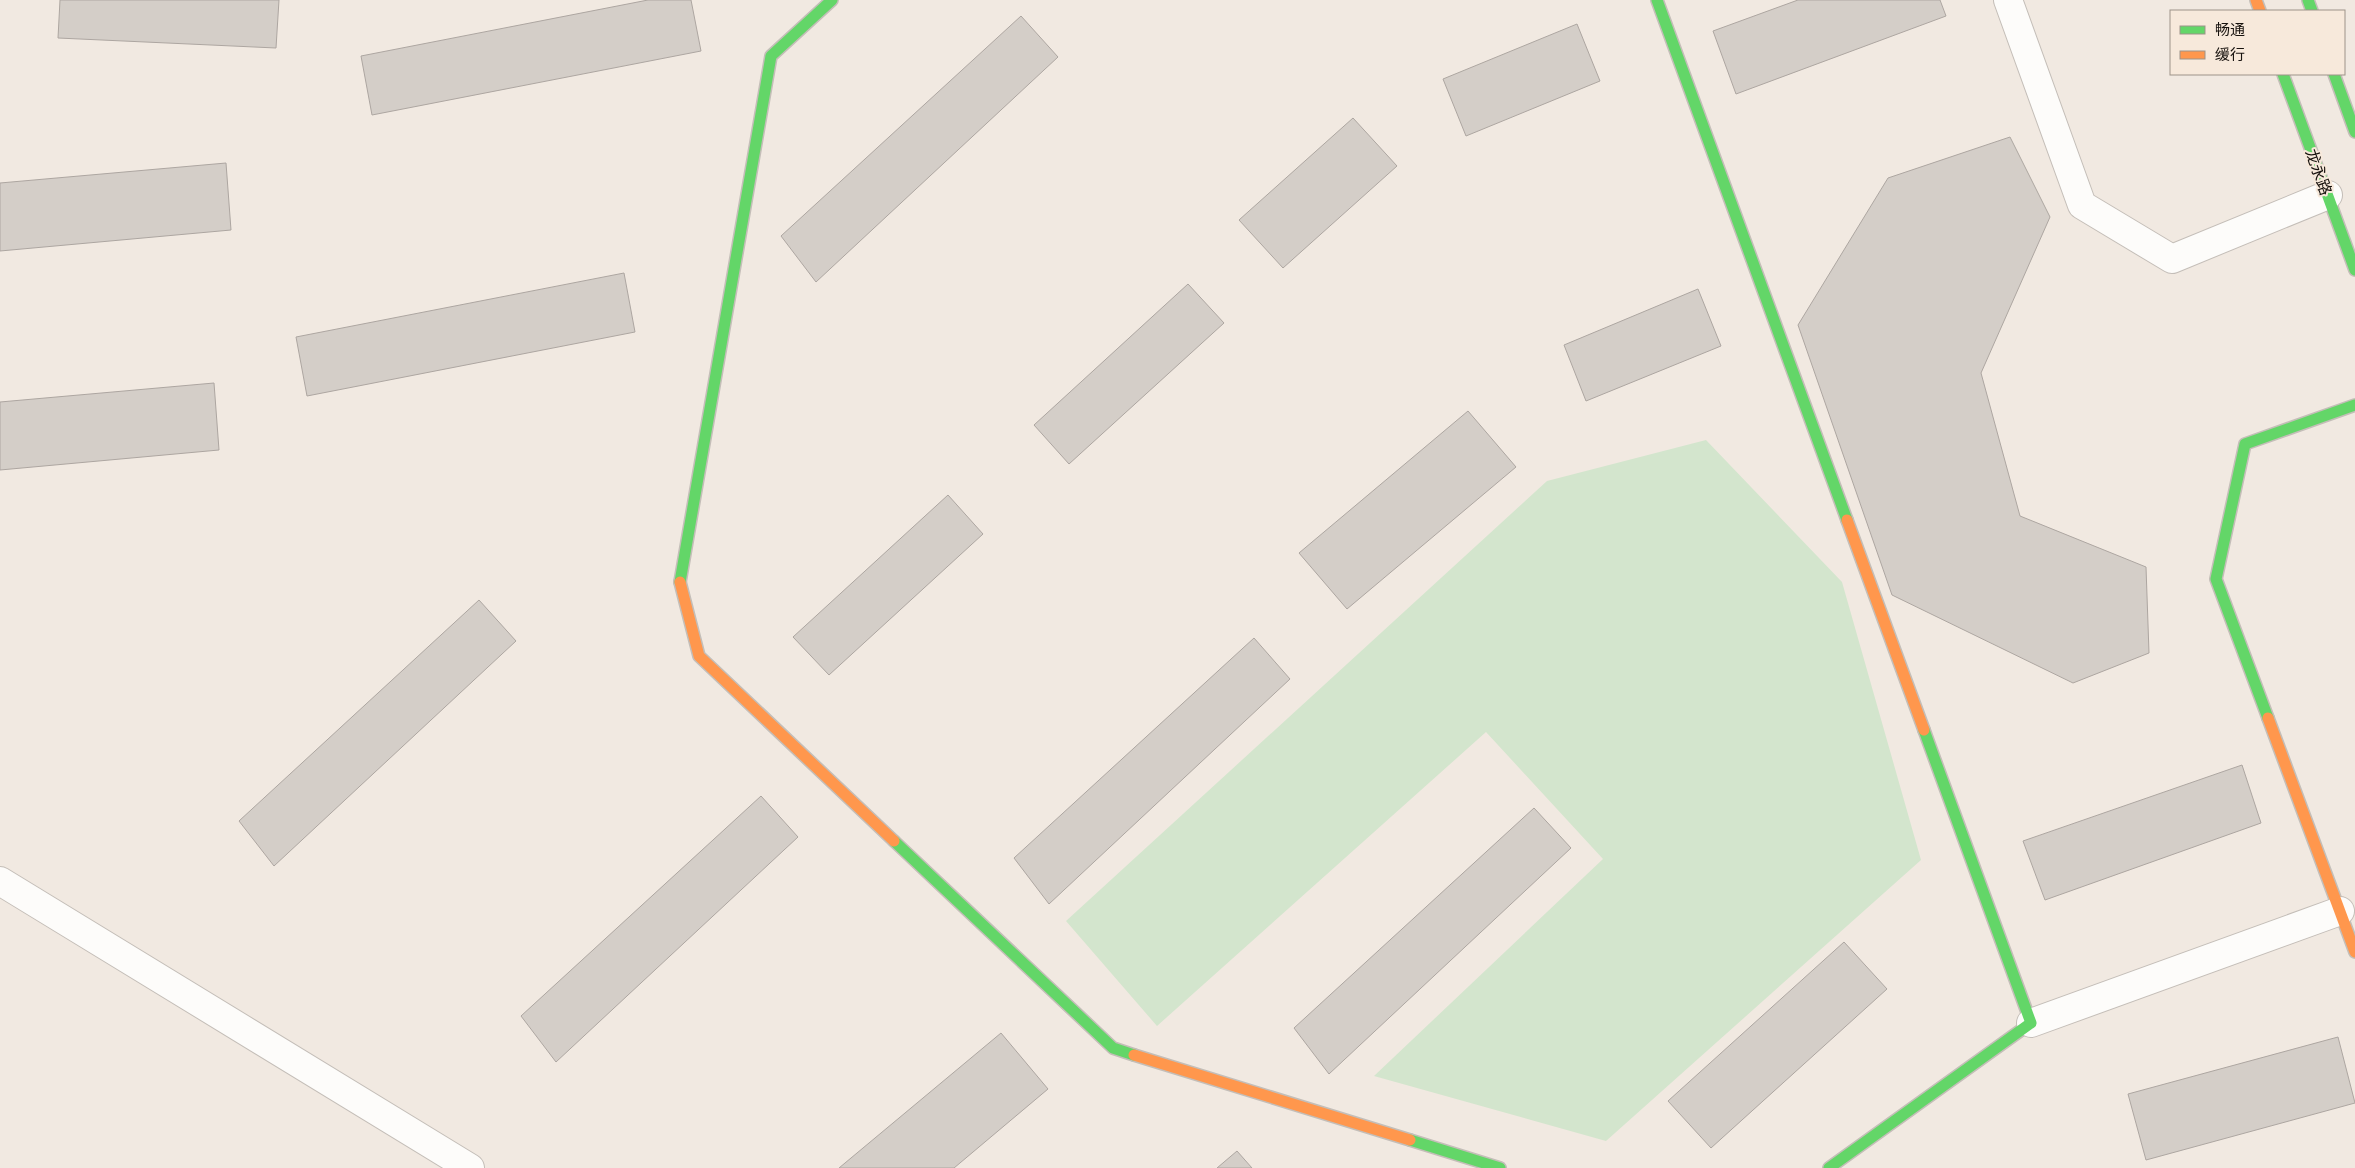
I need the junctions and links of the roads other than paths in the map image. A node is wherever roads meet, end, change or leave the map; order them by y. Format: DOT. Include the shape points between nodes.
graph roads {
  1 [pos="832,0"];
  2 [pos="1658,0"];
  3 [pos="2008,0"];
  4 [pos="2283,75"];
  5 [pos="2334,75"];
  6 [pos="2355,132"];
  7 [pos="2328,195"];
  8 [pos="2355,270"];
  9 [pos="2355,405"];
  10 [pos="0,881"];
  11 [pos="2340,911"];
  12 [pos="2355,952"];
  13 [pos="2031,1023"];
  14 [pos="470,1168"];
  15 [pos="1500,1168"];
  16 [pos="1829,1168"];
  1 -- 15 [label="street" via="771,56 679,580 699,656 1113,1048"];
  2 -- 13 [label="street"];
  3 -- 7 [label="street" via="2082,205 2172,259"];
  4 -- 7 [label="street, 龙永路"];
  5 -- 6 [label="street"];
  7 -- 8 [label="street, 龙永路"];
  9 -- 11 [label="street" via="2245,444 2216,579"];
  10 -- 14 [label="street"];
  11 -- 12 [label="street"];
  11 -- 13 [label="street"];
  13 -- 16 [label="street"];
}
